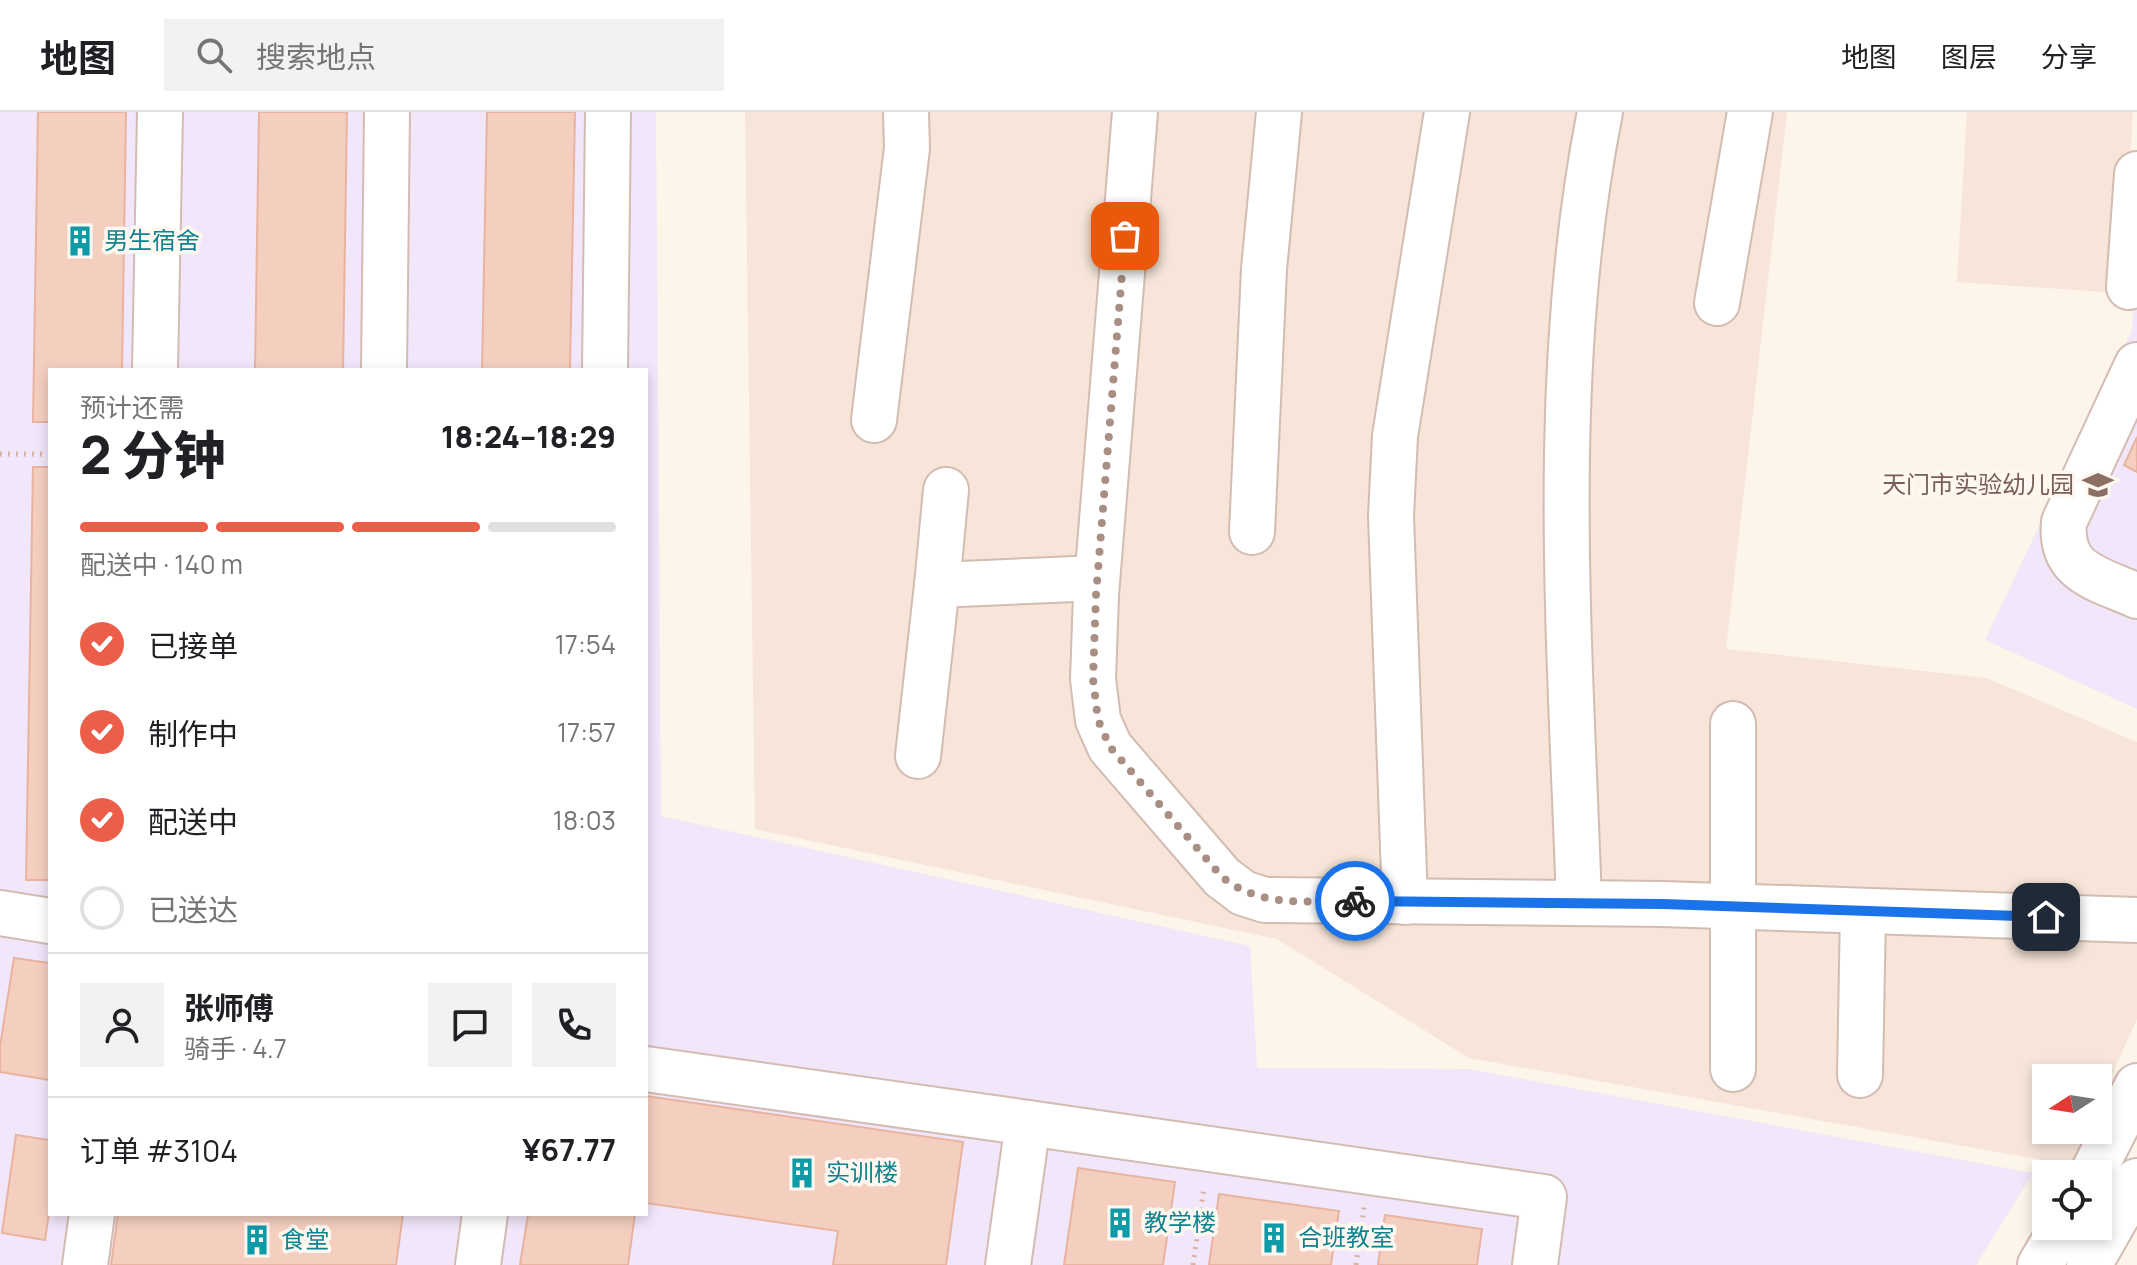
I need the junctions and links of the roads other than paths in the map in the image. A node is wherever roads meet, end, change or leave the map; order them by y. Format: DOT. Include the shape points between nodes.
graph roads {
  1 [pos="160,112"];
  2 [pos="387,112"];
  3 [pos="608,112"];
  4 [pos="906,112"];
  5 [pos="1135,112"];
  6 [pos="1279,112"];
  7 [pos="1447,112"];
  8 [pos="1600,112"];
  9 [pos="1750,112"];
  10 [pos="2137,174"];
  11 [pos="2129,287"];
  12 [pos="1717,303"];
  13 [pos="2137,365"];
  14 [pos="155,368"];
  15 [pos="384,368"];
  16 [pos="605,368"];
  17 [pos="874,420"];
  18 [pos="946,490"];
  19 [pos="1252,532"];
  20 [pos="1097,578"];
  21 [pos="937,585"];
  22 [pos="2137,596"];
  23 [pos="1733,724"];
  24 [pos="918,756"];
  25 [pos="1405,902"];
  26 [pos="1579,903"];
  27 [pos="1733,907"];
  28 [pos="1863,911"];
  29 [pos="0,913"];
  30 [pos="2137,920"];
  31 [pos="48,921"];
  32 [pos="648,1069"];
  33 [pos="1733,1069"];
  34 [pos="1860,1075"];
  35 [pos="2137,1086"];
  36 [pos="1028,1123"];
  37 [pos="2099,1160"];
  38 [pos="2133,1198"];
  39 [pos="92,1216"];
  40 [pos="485,1216"];
  41 [pos="2055,1240"];
  42 [pos="85,1265"];
  43 [pos="478,1265"];
  44 [pos="1008,1265"];
  45 [pos="1535,1265"];
  46 [pos="2040,1265"];
  47 [pos="2089,1265"];
  1 -- 14 [label="street"];
  2 -- 15 [label="street"];
  3 -- 16 [label="street"];
  4 -- 17 [label="street" via="907,148"];
  5 -- 20 [label="street"];
  6 -- 19 [label="street" via="1264,269"];
  7 -- 25 [label="street" via="1395,436 1391,516"];
  8 -- 26 [label="street" via="1573,294 1565,452"];
  9 -- 12 [label="street"];
  10 -- 11 [label="street"];
  13 -- 22 [label="street" via="2064,522 2062,539 2074,565"];
  18 -- 21 [label="street"];
  20 -- 21 [label="street"];
  20 -- 25 [label="street" via="1093,679 1098,720 1110,747 1222,877 1243,893 1265,900"];
  21 -- 24 [label="street"];
  23 -- 27 [label="street"];
  25 -- 26 [label="street"];
  26 -- 27 [label="street"];
  27 -- 28 [label="street"];
  27 -- 33 [label="street"];
  28 -- 30 [label="street"];
  28 -- 34 [label="street"];
  29 -- 31 [label="street"];
  32 -- 36 [label="street"];
  35 -- 37 [label="street"];
  36 -- 44 [label="street"];
  36 -- 45 [label="street" via="1544,1197"];
  38 -- 47 [label="street"];
  39 -- 42 [label="street"];
  40 -- 43 [label="street"];
  41 -- 46 [label="street"];
}
